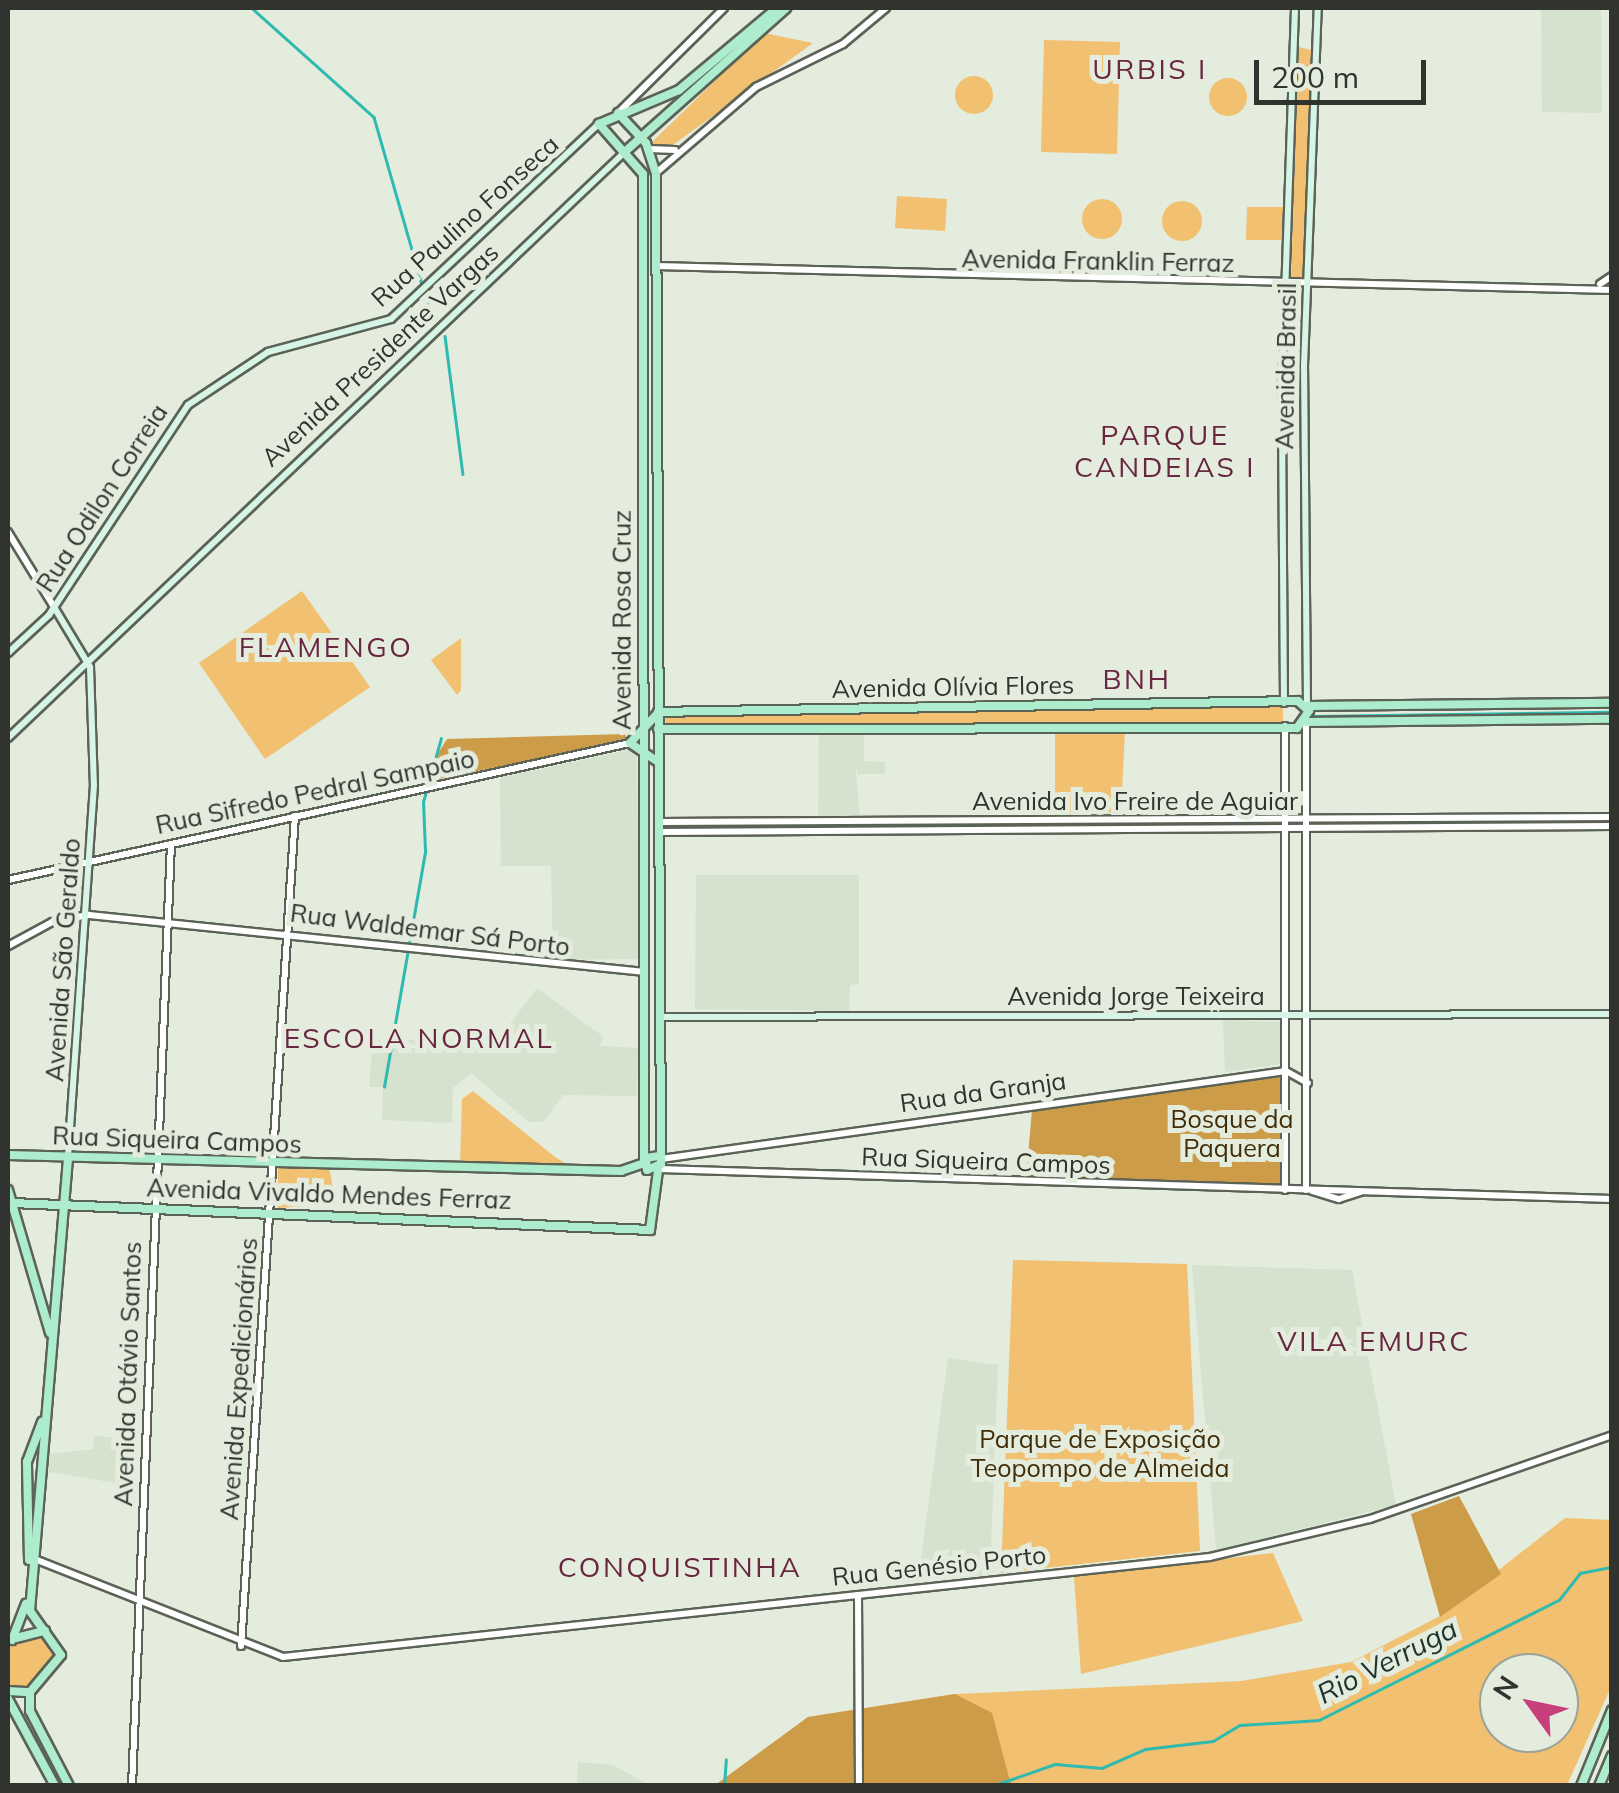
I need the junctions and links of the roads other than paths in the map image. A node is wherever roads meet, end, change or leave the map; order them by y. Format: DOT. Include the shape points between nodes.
graph roads {
  1 [pos="724,8"];
  2 [pos="778,8"];
  3 [pos="786,8"];
  4 [pos="886,8"];
  5 [pos="1296,8"];
  6 [pos="1318,8"];
  7 [pos="622,102"];
  8 [pos="632,111"];
  9 [pos="618,114"];
  10 [pos="599,124"];
  11 [pos="632,128"];
  12 [pos="642,137"];
  13 [pos="649,149"];
  14 [pos="628,150"];
  15 [pos="676,150"];
  16 [pos="656,173"];
  17 [pos="656,186"];
  18 [pos="642,187"];
  19 [pos="656,266"];
  20 [pos="1612,276"];
  21 [pos="1599,284"];
  22 [pos="1288,286"];
  23 [pos="1307,287"];
  24 [pos="1612,290"];
  25 [pos="641,339"];
  26 [pos="656,340"];
  27 [pos="188,405"];
  28 [pos="656,440"];
  29 [pos="642,442"];
  30 [pos="8,532"];
  31 [pos="643,564"];
  32 [pos="656,566"];
  33 [pos="54,608"];
  34 [pos="8,653"];
  35 [pos="90,667"];
  36 [pos="1283,704"];
  37 [pos="1612,704"];
  38 [pos="1307,705"];
  39 [pos="1102,706"];
  40 [pos="1114,706"];
  41 [pos="642,708"];
  42 [pos="658,712"];
  43 [pos="1612,720"];
  44 [pos="1306,723"];
  45 [pos="1103,724"];
  46 [pos="1115,724"];
  47 [pos="1284,724"];
  48 [pos="658,725"];
  49 [pos="642,728"];
  50 [pos="8,738"];
  51 [pos="630,743"];
  52 [pos="642,748"];
  53 [pos="658,762"];
  54 [pos="294,816"];
  55 [pos="1612,816"];
  56 [pos="1308,823"];
  57 [pos="1285,824"];
  58 [pos="1612,826"];
  59 [pos="658,827"];
  60 [pos="171,844"];
  61 [pos="93,860"];
  62 [pos="644,860"];
  63 [pos="658,860"];
  64 [pos="8,880"];
  65 [pos="89,915"];
  66 [pos="166,921"];
  67 [pos="288,931"];
  68 [pos="8,946"];
  69 [pos="646,972"];
  70 [pos="1612,1014"];
  71 [pos="1286,1015"];
  72 [pos="1309,1015"];
  73 [pos="660,1017"];
  74 [pos="660,1054"];
  75 [pos="645,1055"];
  76 [pos="1286,1071"];
  77 [pos="1308,1083"];
  78 [pos="8,1155"];
  79 [pos="68,1156"];
  80 [pos="158,1159"];
  81 [pos="644,1162"];
  82 [pos="273,1163"];
  83 [pos="659,1164"];
  84 [pos="8,1190"];
  85 [pos="1285,1190"];
  86 [pos="1309,1190"];
  87 [pos="1612,1199"];
  88 [pos="10,1203"];
  89 [pos="62,1206"];
  90 [pos="155,1206"];
  91 [pos="271,1211"];
  92 [pos="650,1230"];
  93 [pos="44,1291"];
  94 [pos="58,1292"];
  95 [pos="50,1362"];
  96 [pos="46,1414"];
  97 [pos="1612,1435"];
  98 [pos="32,1558"];
  99 [pos="858,1595"];
  100 [pos="139,1602"];
  101 [pos="45,1631"];
  102 [pos="10,1640"];
  103 [pos="241,1646"];
  104 [pos="8,1691"];
  105 [pos="30,1692"];
  106 [pos="8,1699"];
  107 [pos="1612,1710"];
  108 [pos="1612,1756"];
  109 [pos="1587,1776"];
  110 [pos="1600,1783"];
  111 [pos="55,1786"];
  112 [pos="69,1786"];
  113 [pos="132,1786"];
  114 [pos="859,1786"];
  115 [pos="1581,1786"];
  1 -- 7 [label="street"];
  2 -- 8 [label="main road" via="721,58"];
  3 -- 12 [label="main road, Avenida Presidente Vargas"];
  4 -- 15 [label="street" via="843,44 765,81"];
  5 -- 22 [label="main road, Avenida Brasil"];
  6 -- 23 [label="main road, Avenida Brasil"];
  7 -- 8 [label="street"];
  7 -- 9 [label="street"];
  8 -- 9 [label="main road"];
  9 -- 10 [label="main road"];
  9 -- 11 [label="main road, Avenida Rosa Cruz"];
  10 -- 14 [label="main road, Avenida Rosa Cruz"];
  10 -- 27 [label="main road, Rua Paulino Fonseca" via="391,319 290,342"];
  11 -- 12 [label="main road, Avenida Rosa Cruz"];
  11 -- 14 [label="main road"];
  12 -- 13 [label="main road, Avenida Rosa Cruz"];
  12 -- 14 [label="main road, Avenida Presidente Vargas"];
  13 -- 15 [label="street"];
  13 -- 16 [label="main road, Avenida Rosa Cruz"];
  14 -- 18 [label="main road, Avenida Rosa Cruz"];
  14 -- 35 [label="main road, Avenida Presidente Vargas"];
  15 -- 16 [label="street"];
  16 -- 17 [label="main road, Avenida Rosa Cruz"];
  17 -- 18 [label="main road"];
  17 -- 19 [label="main road, Avenida Rosa Cruz"];
  18 -- 25 [label="main road, Avenida Rosa Cruz"];
  19 -- 22 [label="street, Avenida Franklin Ferraz"];
  19 -- 26 [label="main road, Avenida Rosa Cruz"];
  20 -- 21 [label="street"];
  21 -- 23 [label="street, Avenida Franklin Ferraz"];
  21 -- 24 [label="street"];
  22 -- 23 [label="street, Avenida Franklin Ferraz"];
  22 -- 36 [label="main road, Avenida Brasil"];
  23 -- 38 [label="main road, Avenida Brasil"];
  25 -- 26 [label="main road"];
  25 -- 29 [label="main road, Avenida Rosa Cruz"];
  26 -- 28 [label="main road, Avenida Rosa Cruz"];
  27 -- 33 [label="main road, Rua Odilon Correia"];
  28 -- 29 [label="main road"];
  28 -- 32 [label="main road, Avenida Rosa Cruz"];
  29 -- 31 [label="main road, Avenida Rosa Cruz"];
  30 -- 33 [label="street"];
  31 -- 32 [label="main road"];
  31 -- 41 [label="main road, Avenida Rosa Cruz"];
  32 -- 42 [label="main road, Avenida Rosa Cruz"];
  33 -- 34 [label="main road, Rua Odilon Correia"];
  33 -- 35 [label="main road"];
  35 -- 50 [label="main road, Avenida Presidente Vargas"];
  35 -- 61 [label="main road, Avenida São Geraldo"];
  36 -- 38 [label="main road, Avenida Olívia Flores"];
  36 -- 40 [label="main road, Avenida Olívia Flores"];
  36 -- 47 [label="main road, Avenida Brasil"];
  37 -- 38 [label="main road, Avenida Olívia Flores"];
  38 -- 44 [label="main road, Avenida Brasil"];
  39 -- 40 [label="main road, Avenida Olívia Flores"];
  39 -- 42 [label="main road, Avenida Olívia Flores"];
  39 -- 45 [label="main road"];
  40 -- 46 [label="main road"];
  41 -- 48 [label="main road"];
  41 -- 49 [label="main road, Avenida Rosa Cruz"];
  42 -- 48 [label="main road"];
  43 -- 44 [label="main road, Avenida Olívia Flores"];
  44 -- 47 [label="main road, Avenida Olívia Flores"];
  44 -- 56 [label="street, Avenida Brasil"];
  45 -- 46 [label="main road, Avenida Olívia Flores"];
  45 -- 48 [label="main road, Avenida Olívia Flores"];
  46 -- 47 [label="main road, Avenida Olívia Flores"];
  47 -- 57 [label="street, Avenida Brasil"];
  48 -- 49 [label="main road"];
  48 -- 53 [label="main road, Avenida Rosa Cruz"];
  49 -- 51 [label="main road"];
  49 -- 52 [label="main road, Avenida Rosa Cruz"];
  51 -- 52 [label="main road"];
  51 -- 54 [label="street, Rua Sifredo Pedral Sampaio"];
  52 -- 53 [label="main road"];
  52 -- 62 [label="main road, Avenida Rosa Cruz"];
  53 -- 59 [label="main road, Avenida Rosa Cruz"];
  54 -- 60 [label="street, Rua Sifredo Pedral Sampaio"];
  54 -- 67 [label="street, Avenida Expedicionários"];
  55 -- 56 [label="street, Avenida Ivo Freire de Aguiar"];
  56 -- 57 [label="street, Avenida Ivo Freire de Aguiar"];
  56 -- 58 [label="street, Avenida Ivo Freire de Aguiar"];
  56 -- 72 [label="street, Avenida Brasil"];
  57 -- 59 [label="street, Avenida Ivo Freire de Aguiar"];
  57 -- 71 [label="street, Avenida Brasil"];
  59 -- 63 [label="main road, Avenida Rosa Cruz"];
  60 -- 61 [label="street, Rua Sifredo Pedral Sampaio"];
  60 -- 66 [label="street, Avenida Otávio Santos"];
  61 -- 64 [label="street, Rua Sifredo Pedral Sampaio"];
  61 -- 65 [label="main road, Avenida São Geraldo"];
  62 -- 63 [label="main road"];
  62 -- 69 [label="main road, Avenida Rosa Cruz"];
  63 -- 73 [label="main road, Avenida Rosa Cruz"];
  65 -- 66 [label="street, Rua Waldemar Sá Porto"];
  65 -- 68 [label="street, Rua Waldemar Sá Porto" via="52,922"];
  65 -- 79 [label="main road, Avenida São Geraldo"];
  66 -- 67 [label="street, Rua Waldemar Sá Porto"];
  66 -- 80 [label="street, Avenida Otávio Santos"];
  67 -- 69 [label="street, Rua Waldemar Sá Porto"];
  67 -- 82 [label="street, Avenida Expedicionários"];
  69 -- 75 [label="main road, Avenida Rosa Cruz"];
  70 -- 72 [label="main road, Avenida Jorge Teixeira"];
  71 -- 72 [label="main road, Avenida Jorge Teixeira"];
  71 -- 73 [label="main road, Avenida Jorge Teixeira"];
  71 -- 76 [label="street, Avenida Brasil"];
  72 -- 77 [label="street, Avenida Brasil"];
  73 -- 74 [label="main road, Avenida Rosa Cruz"];
  74 -- 75 [label="main road"];
  74 -- 83 [label="main road, Avenida Rosa Cruz"];
  75 -- 81 [label="main road, Avenida Rosa Cruz"];
  76 -- 77 [label="street"];
  76 -- 83 [label="street, Rua da Granja"];
  76 -- 85 [label="street, Avenida Brasil"];
  77 -- 86 [label="street, Avenida Brasil"];
  78 -- 79 [label="main road, Rua Siqueira Campos"];
  79 -- 80 [label="main road, Rua Siqueira Campos"];
  79 -- 89 [label="main road, Avenida São Geraldo"];
  80 -- 82 [label="main road, Rua Siqueira Campos"];
  80 -- 90 [label="street, Avenida Otávio Santos"];
  81 -- 82 [label="main road, Rua Siqueira Campos" via="621,1172"];
  81 -- 83 [label="main road"];
  81 -- 83 [label="main road"];
  82 -- 91 [label="street, Avenida Expedicionários"];
  83 -- 85 [label="street, Rua Siqueira Campos"];
  83 -- 92 [label="main road, Avenida Rosa Cruz"];
  84 -- 88 [label="main road"];
  85 -- 86 [label="street, Rua Siqueira Campos"];
  86 -- 87 [label="street, Rua Siqueira Campos" via="1339,1199 1362,1191"];
  88 -- 89 [label="main road, Avenida Vivaldo Mendes Ferraz"];
  88 -- 93 [label="main road"];
  89 -- 90 [label="main road, Avenida Vivaldo Mendes Ferraz"];
  89 -- 94 [label="main road, Avenida São Geraldo"];
  90 -- 91 [label="main road, Avenida Vivaldo Mendes Ferraz"];
  90 -- 100 [label="street, Avenida Otávio Santos"];
  91 -- 92 [label="main road, Avenida Vivaldo Mendes Ferraz"];
  91 -- 103 [label="street, Avenida Expedicionários"];
  93 -- 94 [label="main road"];
  93 -- 95 [label="main road"];
  94 -- 95 [label="main road, Avenida São Geraldo"];
  95 -- 96 [label="main road, Avenida São Geraldo"];
  96 -- 98 [label="main road, Avenida São Geraldo"];
  96 -- 98 [label="main road, Avenida São Geraldo" via="27,1462"];
  97 -- 99 [label="street, Rua Genésio Porto" via="1278,1544"];
  98 -- 100 [label="street"];
  98 -- 101 [label="main road, Avenida São Geraldo" via="30,1615"];
  98 -- 102 [label="main road, Avenida São Geraldo" via="24,1619"];
  99 -- 103 [label="street, Rua Genésio Porto" via="283,1657"];
  99 -- 114 [label="street"];
  100 -- 103 [label="street"];
  100 -- 113 [label="street, Avenida Otávio Santos"];
  101 -- 102 [label="main road"];
  101 -- 105 [label="main road, Avenida São Geraldo" via="60,1655"];
  104 -- 105 [label="main road"];
  105 -- 112 [label="main road" via="30,1711"];
  106 -- 111 [label="main road"];
  107 -- 109 [label="main road"];
  108 -- 110 [label="main road"];
  109 -- 110 [label="main road" via="1596,1770"];
  109 -- 115 [label="main road"];
}
